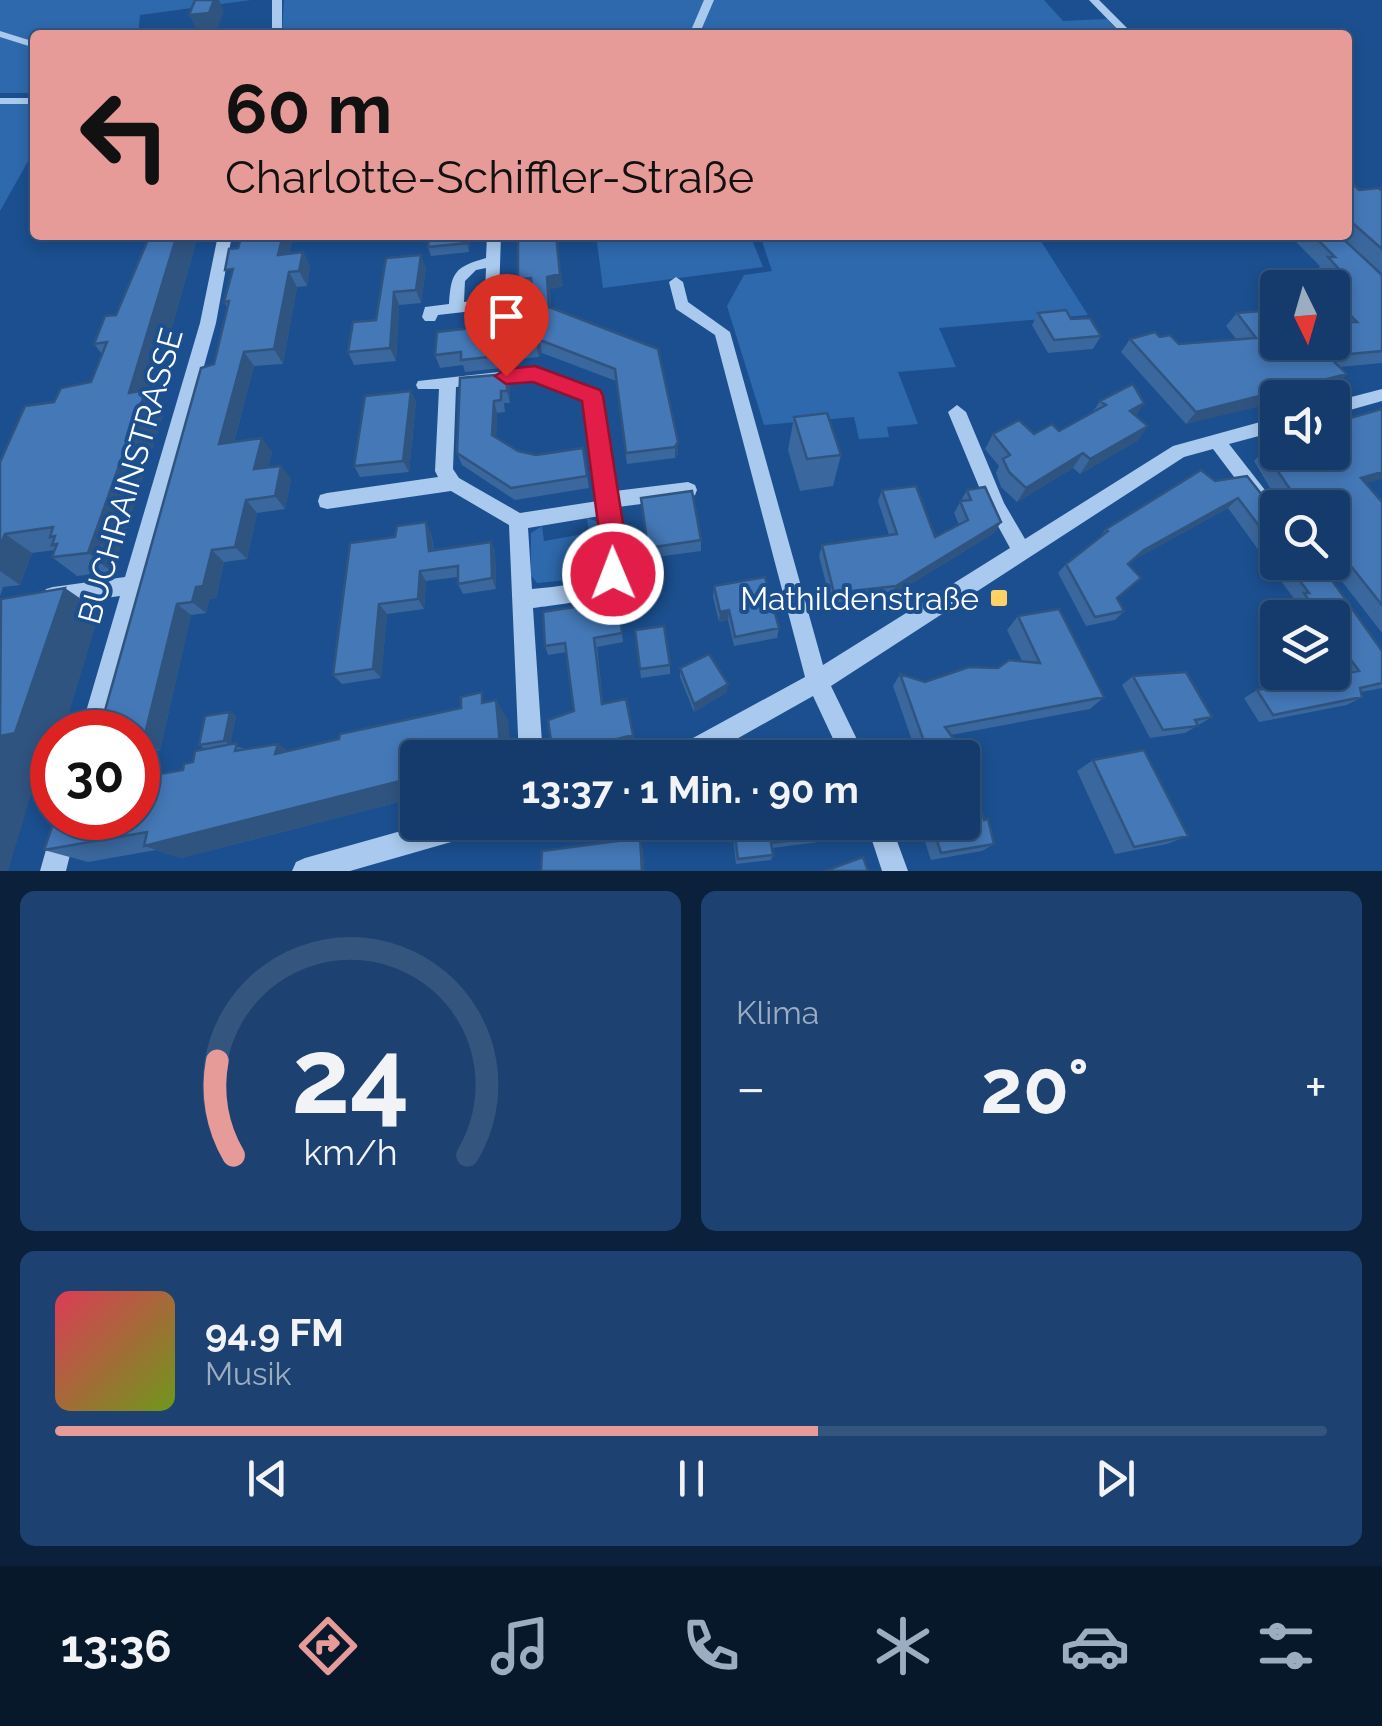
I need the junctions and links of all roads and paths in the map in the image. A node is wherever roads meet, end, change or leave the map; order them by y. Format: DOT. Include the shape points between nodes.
graph roads {
  1 [pos="277,0"];
  2 [pos="709,0"];
  3 [pos="1094,0"];
  4 [pos="277,30"];
  5 [pos="696,30"];
  6 [pos="1123,30"];
  7 [pos="0,34"];
  8 [pos="30,43"];
  9 [pos="30,100"];
  10 [pos="0,101"];
  11 [pos="224,240"];
  12 [pos="494,240"];
  13 [pos="493,260"];
  14 [pos="676,282"];
  15 [pos="456,308"];
  16 [pos="430,317"];
  17 [pos="448,382"];
  18 [pos="424,384"];
  19 [pos="1382,396"];
  20 [pos="1350,404"];
  21 [pos="957,412"];
  22 [pos="1260,429"];
  23 [pos="1216,440"];
  24 [pos="453,483"];
  25 [pos="688,490"];
  26 [pos="1260,497"];
  27 [pos="327,501"];
  28 [pos="609,504"];
  29 [pos="518,521"];
  30 [pos="1022,551"];
  31 [pos="132,584"];
  32 [pos="30,600"];
  33 [pos="523,600"];
  34 [pos="818,682"];
  35 [pos="97,710"];
  36 [pos="530,740"];
  37 [pos="712,740"];
  38 [pos="846,740"];
  39 [pos="61,840"];
  40 [pos="415,840"];
  41 [pos="884,840"];
  42 [pos="53,871"];
  43 [pos="304,871"];
  44 [pos="895,871"];
  1 -- 4 [label="street"];
  2 -- 5 [label="street"];
  3 -- 6 [label="street"];
  7 -- 8 [label="street"];
  9 -- 10 [label="street"];
  11 -- 31 [label="street, BUCHRAINSTRASSE" via="208,323"];
  12 -- 13 [label="street"];
  13 -- 15 [label="street" via="458,279"];
  13 -- 15 [label="street" via="492,296 485,305"];
  14 -- 34 [label="street" via="681,305 722,332"];
  15 -- 16 [label="street" via="430,311"];
  17 -- 18 [label="street"];
  17 -- 24 [label="street" via="444,471"];
  17 -- 28 [label="street" via="535,374 592,396"];
  19 -- 20 [label="street"];
  21 -- 30 [label="street"];
  22 -- 23 [label="street"];
  23 -- 26 [label="street"];
  23 -- 30 [label="street" via="1178,451"];
  24 -- 27 [label="street"];
  24 -- 29 [label="street"];
  25 -- 28 [label="street"];
  28 -- 29 [label="street"];
  28 -- 33 [label="street" via="613,574 602,585"];
  29 -- 33 [label="street"];
  30 -- 34 [label="street"];
  31 -- 32 [label="street"];
  31 -- 35 [label="street, BUCHRAINSTRASSE"];
  33 -- 36 [label="street"];
  34 -- 37 [label="street"];
  34 -- 38 [label="street"];
  39 -- 42 [label="street"];
  40 -- 43 [label="street"];
  41 -- 44 [label="street"];
}
